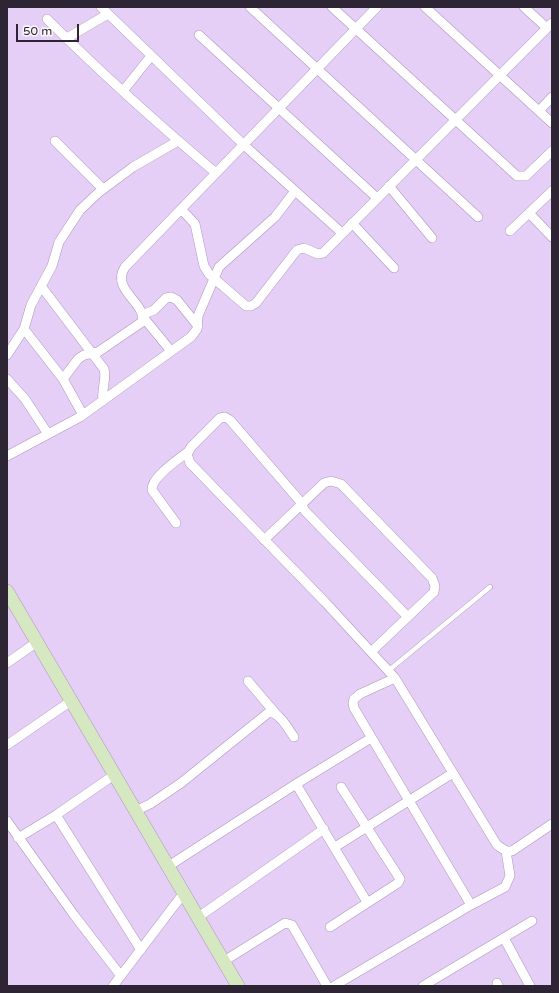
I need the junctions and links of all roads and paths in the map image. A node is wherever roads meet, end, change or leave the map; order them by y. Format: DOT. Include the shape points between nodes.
graph roads {
  1 [pos="250,7"];
  2 [pos="332,7"];
  3 [pos="377,7"];
  4 [pos="425,7"];
  5 [pos="524,7"];
  6 [pos="104,10"];
  7 [pos="47,19"];
  8 [pos="550,25"];
  9 [pos="356,29"];
  10 [pos="199,35"];
  11 [pos="67,38"];
  12 [pos="151,56"];
  13 [pos="317,69"];
  14 [pos="500,75"];
  15 [pos="124,91"];
  16 [pos="552,97"];
  17 [pos="280,108"];
  18 [pos="539,111"];
  19 [pos="456,119"];
  20 [pos="552,123"];
  21 [pos="178,141"];
  22 [pos="55,142"];
  23 [pos="244,145"];
  24 [pos="552,151"];
  25 [pos="416,159"];
  26 [pos="216,173"];
  27 [pos="389,186"];
  28 [pos="103,189"];
  29 [pos="295,191"];
  30 [pos="552,191"];
  31 [pos="377,198"];
  32 [pos="181,209"];
  33 [pos="529,213"];
  34 [pos="478,217"];
  35 [pos="352,223"];
  36 [pos="510,231"];
  37 [pos="342,233"];
  38 [pos="552,237"];
  39 [pos="432,238"];
  40 [pos="394,268"];
  41 [pos="214,279"];
  42 [pos="41,286"];
  43 [pos="143,316"];
  44 [pos="198,326"];
  45 [pos="24,329"];
  46 [pos="171,351"];
  47 [pos="92,353"];
  48 [pos="7,355"];
  49 [pos="7,379"];
  50 [pos="63,379"];
  51 [pos="102,401"];
  52 [pos="83,415"];
  53 [pos="48,434"];
  54 [pos="188,451"];
  55 [pos="7,456"];
  56 [pos="301,504"];
  57 [pos="176,523"];
  58 [pos="264,540"];
  59 [pos="490,587"];
  60 [pos="7,591"];
  61 [pos="408,617"];
  62 [pos="37,642"];
  63 [pos="371,652"];
  64 [pos="7,663"];
  65 [pos="388,671"];
  66 [pos="395,678"];
  67 [pos="248,681"];
  68 [pos="71,701"];
  69 [pos="276,714"];
  70 [pos="294,737"];
  71 [pos="371,738"];
  72 [pos="7,745"];
  73 [pos="453,773"];
  74 [pos="114,775"];
  75 [pos="296,784"];
  76 [pos="341,787"];
  77 [pos="408,801"];
  78 [pos="135,811"];
  79 [pos="56,815"];
  80 [pos="7,821"];
  81 [pos="552,824"];
  82 [pos="368,826"];
  83 [pos="324,829"];
  84 [pos="18,838"];
  85 [pos="335,847"];
  86 [pos="506,851"];
  87 [pos="167,867"];
  88 [pos="183,894"];
  89 [pos="366,902"];
  90 [pos="471,905"];
  91 [pos="197,918"];
  92 [pos="532,921"];
  93 [pos="330,927"];
  94 [pos="504,938"];
  95 [pos="141,950"];
  96 [pos="224,961"];
  97 [pos="121,976"];
  98 [pos="113,986"];
  99 [pos="238,986"];
  100 [pos="327,986"];
  101 [pos="334,986"];
  102 [pos="423,986"];
  103 [pos="530,986"];
  1 -- 13 [label="street"];
  2 -- 9 [label="street"];
  3 -- 9 [label="street"];
  4 -- 14 [label="street"];
  5 -- 8 [label="street"];
  6 -- 11 [label="street"];
  6 -- 12 [label="street"];
  7 -- 11 [label="street"];
  8 -- 14 [label="street"];
  9 -- 13 [label="street"];
  9 -- 19 [label="street"];
  10 -- 17 [label="street"];
  11 -- 15 [label="street"];
  12 -- 15 [label="street"];
  12 -- 23 [label="street"];
  13 -- 17 [label="street"];
  13 -- 25 [label="street"];
  14 -- 18 [label="street"];
  14 -- 19 [label="street"];
  15 -- 21 [label="street"];
  16 -- 18 [label="street"];
  17 -- 23 [label="street"];
  17 -- 31 [label="street"];
  18 -- 20 [label="street"];
  19 -- 24 [label="street" via="520,177 526,176"];
  19 -- 25 [label="street"];
  21 -- 26 [label="street"];
  21 -- 28 [label="street" via="153,154"];
  22 -- 28 [label="street"];
  23 -- 26 [label="street"];
  23 -- 29 [label="street"];
  25 -- 27 [label="street"];
  25 -- 34 [label="street"];
  26 -- 32 [label="street"];
  27 -- 31 [label="street"];
  27 -- 39 [label="street"];
  28 -- 42 [label="street" via="80,210 69,225"];
  29 -- 37 [label="street"];
  29 -- 41 [label="street" via="275,217 222,263"];
  30 -- 33 [label="street"];
  31 -- 35 [label="street"];
  32 -- 41 [label="street" via="193,221 204,266"];
  32 -- 43 [label="street" via="121,274 121,282"];
  33 -- 36 [label="street"];
  33 -- 38 [label="street"];
  35 -- 37 [label="street"];
  35 -- 40 [label="street"];
  37 -- 41 [label="street" via="320,254 304,248 297,250 251,306 246,306"];
  41 -- 44 [label="street" via="198,316"];
  42 -- 45 [label="street" via="31,305"];
  42 -- 47 [label="street"];
  43 -- 44 [label="street" via="171,297 177,300"];
  43 -- 46 [label="street"];
  43 -- 47 [label="street" via="141,324 98,352"];
  44 -- 46 [label="street" via="194,334"];
  45 -- 48 [label="street"];
  45 -- 50 [label="street"];
  46 -- 51 [label="street"];
  47 -- 50 [label="street" via="78,359"];
  47 -- 51 [label="street" via="105,371"];
  49 -- 53 [label="street" via="26,398"];
  50 -- 52 [label="street"];
  51 -- 52 [label="street"];
  52 -- 53 [label="street"];
  53 -- 55 [label="street"];
  54 -- 56 [label="street" via="220,418 228,418"];
  54 -- 57 [label="street" via="157,477 152,487"];
  54 -- 58 [label="street" via="187,458 190,463"];
  56 -- 58 [label="street"];
  56 -- 61 [label="street"];
  56 -- 61 [label="street" via="324,483 331,481 341,484 432,578 434,592"];
  58 -- 63 [label="street"];
  59 -- 65 [label="lane"];
  60 -- 62 [label="street"];
  61 -- 63 [label="street"];
  62 -- 64 [label="street"];
  62 -- 68 [label="street"];
  63 -- 65 [label="street"];
  65 -- 66 [label="street"];
  66 -- 71 [label="street" via="354,699 354,708"];
  66 -- 73 [label="street"];
  67 -- 69 [label="street"];
  68 -- 72 [label="street"];
  68 -- 74 [label="street"];
  69 -- 70 [label="street"];
  69 -- 78 [label="street" via="271,712 264,715 180,783"];
  71 -- 75 [label="street"];
  71 -- 77 [label="street"];
  73 -- 77 [label="street"];
  73 -- 86 [label="street" via="497,845"];
  74 -- 78 [label="street"];
  74 -- 79 [label="street"];
  75 -- 83 [label="street"];
  75 -- 87 [label="street"];
  76 -- 82 [label="street"];
  77 -- 82 [label="street"];
  77 -- 90 [label="street"];
  78 -- 87 [label="street"];
  79 -- 84 [label="street"];
  79 -- 95 [label="street"];
  80 -- 84 [label="street"];
  81 -- 86 [label="street" via="516,849"];
  82 -- 85 [label="street"];
  82 -- 89 [label="street" via="400,879 398,883"];
  83 -- 85 [label="street"];
  83 -- 91 [label="street"];
  84 -- 97 [label="street"];
  85 -- 89 [label="street"];
  86 -- 90 [label="street" via="510,876 508,884"];
  87 -- 88 [label="street"];
  88 -- 91 [label="street"];
  88 -- 95 [label="street"];
  89 -- 93 [label="street"];
  90 -- 101 [label="street"];
  91 -- 96 [label="street"];
  92 -- 94 [label="street"];
  94 -- 102 [label="street"];
  94 -- 103 [label="street"];
  95 -- 97 [label="street"];
  96 -- 99 [label="street"];
  96 -- 100 [label="street" via="286,923 292,925"];
  97 -- 98 [label="street"];
}
